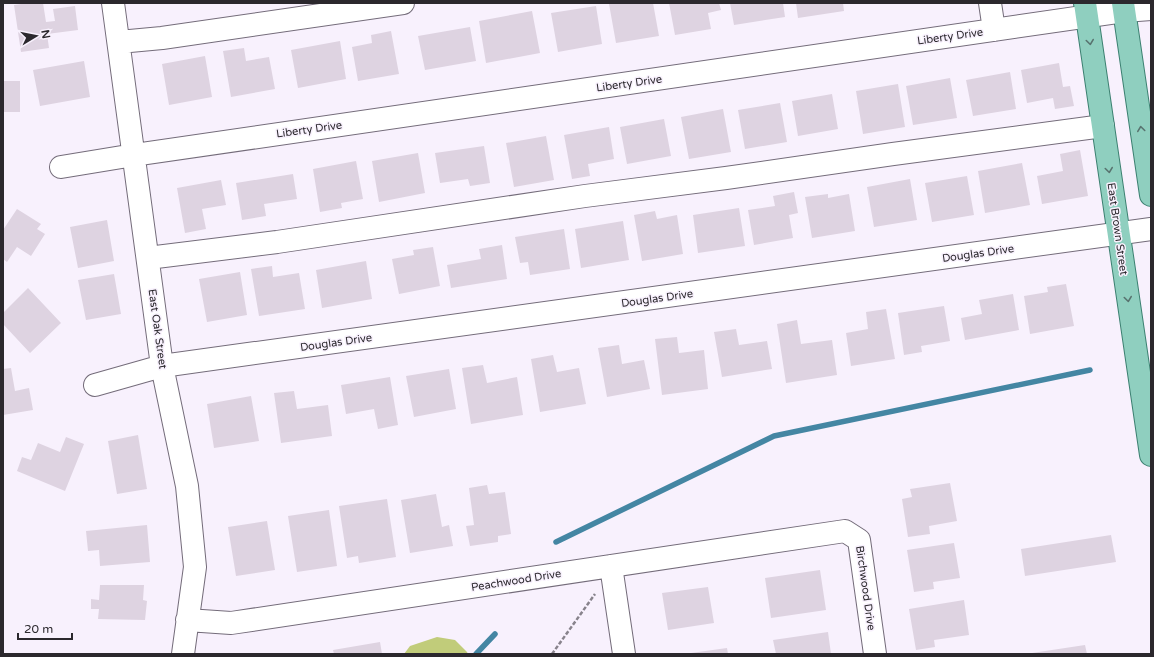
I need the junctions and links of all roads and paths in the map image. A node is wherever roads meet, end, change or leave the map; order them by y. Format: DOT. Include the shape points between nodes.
graph roads {
  1 [pos="113,3"];
  2 [pos="403,3"];
  3 [pos="990,3"];
  4 [pos="1124,7"];
  5 [pos="1151,8"];
  6 [pos="1086,10"];
  7 [pos="994,30"];
  8 [pos="119,42"];
  9 [pos="1103,126"];
  10 [pos="134,155"];
  11 [pos="61,167"];
  12 [pos="1151,195"];
  13 [pos="1151,229"];
  14 [pos="1118,234"];
  15 [pos="148,258"];
  16 [pos="162,366"];
  17 [pos="94,385"];
  18 [pos="1151,455"];
  19 [pos="845,531"];
  20 [pos="611,566"];
  21 [pos="614,589"];
  22 [pos="188,620"];
  23 [pos="183,654"];
  24 [pos="552,654"];
  25 [pos="624,654"];
  26 [pos="876,654"];
  1 -- 8 [label="street, East Oak Street"];
  2 -- 8 [label="street"];
  3 -- 7 [label="street"];
  4 -- 5 [label="street, Liberty Drive"];
  4 -- 6 [label="street, Liberty Drive"];
  12 -- 4 [label="main road, one-way"];
  6 -- 7 [label="street, Liberty Drive"];
  6 -- 9 [label="main road, East Brown Street, one-way"];
  7 -- 10 [label="street, Liberty Drive"];
  8 -- 10 [label="street, East Oak Street"];
  9 -- 14 [label="main road, East Brown Street, one-way"];
  9 -- 15 [label="street"];
  10 -- 11 [label="street, Liberty Drive"];
  10 -- 15 [label="street, East Oak Street"];
  13 -- 14 [label="street, Douglas Drive"];
  14 -- 16 [label="street, Douglas Drive"];
  14 -- 18 [label="main road, East Brown Street, one-way"];
  15 -- 16 [label="street, East Oak Street"];
  16 -- 17 [label="street, Douglas Drive"];
  16 -- 22 [label="street, East Oak Street" via="187,486 195,567"];
  19 -- 20 [label="street, Peachwood Drive"];
  19 -- 26 [label="street, Birchwood Drive" via="860,540"];
  20 -- 21 [label="street"];
  20 -- 22 [label="street, Peachwood Drive" via="231,623"];
  21 -- 24 [label="path" via="596,593"];
  21 -- 25 [label="street"];
  22 -- 23 [label="street, East Oak Street"];
}
